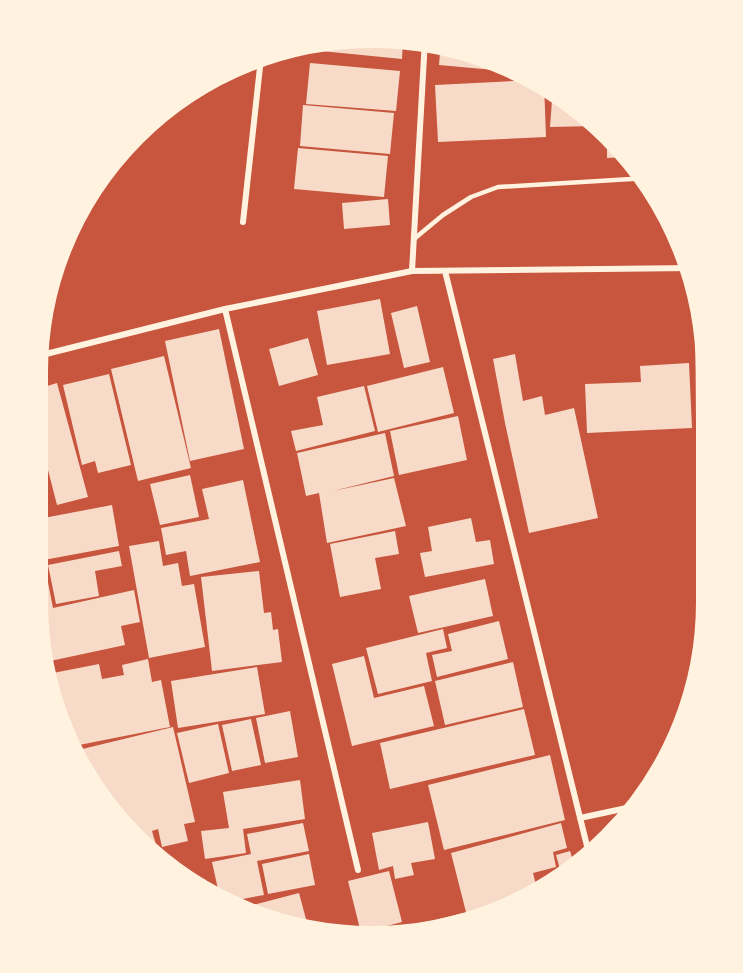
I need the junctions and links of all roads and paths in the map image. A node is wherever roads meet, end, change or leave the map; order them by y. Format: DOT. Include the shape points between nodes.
graph roads {
  1 [pos="424,48"];
  2 [pos="260,63"];
  3 [pos="637,179"];
  4 [pos="243,222"];
  5 [pos="412,240"];
  6 [pos="683,268"];
  7 [pos="412,271"];
  8 [pos="445,271"];
  9 [pos="225,309"];
  10 [pos="44,354"];
  11 [pos="626,808"];
  12 [pos="580,818"];
  13 [pos="588,848"];
  14 [pos="358,870"];
  1 -- 5 [label="street"];
  2 -- 4 [label="street"];
  3 -- 5 [label="lane" via="498,187 471,197"];
  5 -- 7 [label="street"];
  6 -- 8 [label="street"];
  7 -- 8 [label="street"];
  7 -- 9 [label="street"];
  8 -- 12 [label="street"];
  9 -- 10 [label="street"];
  9 -- 14 [label="street"];
  11 -- 12 [label="street"];
  12 -- 13 [label="street"];
}
